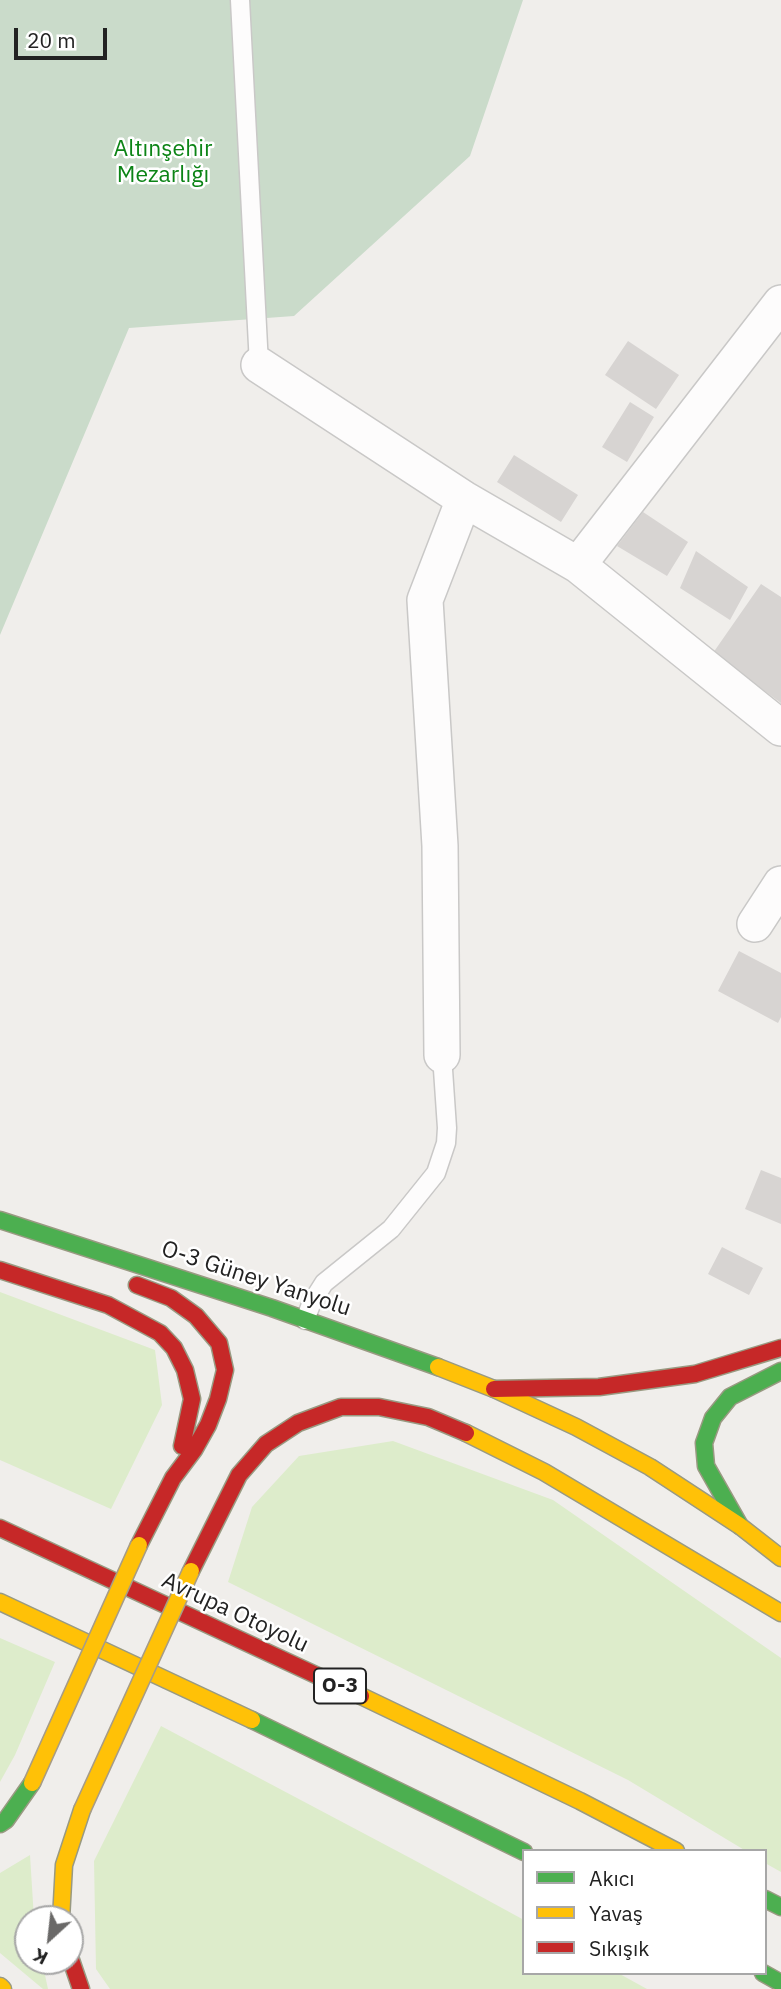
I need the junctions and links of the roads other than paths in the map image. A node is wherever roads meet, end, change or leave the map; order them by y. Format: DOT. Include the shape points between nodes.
graph roads {
  1 [pos="240,0"];
  2 [pos="781,303"];
  3 [pos="259,365"];
  4 [pos="464,499"];
  5 [pos="578,565"];
  6 [pos="781,728"];
  7 [pos="781,884"];
  8 [pos="755,924"];
  9 [pos="442,1055"];
  10 [pos="0,1220"];
  11 [pos="0,1236"];
  12 [pos="52,1254"];
  13 [pos="0,1270"];
  14 [pos="124,1279"];
  15 [pos="305,1320"];
  16 [pos="781,1348"];
  17 [pos="781,1371"];
  18 [pos="494,1389"];
  19 [pos="173,1478"];
  20 [pos="740,1526"];
  21 [pos="0,1528"];
  22 [pos="781,1558"];
  23 [pos="0,1602"];
  24 [pos="781,1613"];
  25 [pos="0,1824"];
  26 [pos="672,1849"];
  27 [pos="522,1851"];
  28 [pos="62,1905"];
  1 -- 3 [label="lane"];
  2 -- 5 [label="street"];
  3 -- 4 [label="street"];
  4 -- 5 [label="street"];
  4 -- 9 [label="street" via="425,600 440,846"];
  5 -- 6 [label="street"];
  7 -- 8 [label="street"];
  9 -- 15 [label="lane" via="447,1128 436,1173 391,1229 324,1283"];
  10 -- 15 [label="main road, O-3 Güney Yanyolu"];
  11 -- 12 [label="main road"];
  13 -- 19 [label="main road" via="108,1305 160,1333 174,1348 192,1399"];
  14 -- 19 [label="main road" via="170,1298 196,1316 219,1343 225,1370 218,1399 194,1450"];
  15 -- 18 [label="main road, O-3 Güney Yanyolu"];
  16 -- 18 [label="main road" via="695,1374 599,1387"];
  17 -- 20 [label="main road" via="730,1397 713,1418 704,1443 706,1466"];
  18 -- 20 [label="main road, O-3 Güney Yanyolu" via="650,1467"];
  19 -- 25 [label="main road, bridge" via="32,1783"];
  20 -- 22 [label="main road, O-3 Güney Yanyolu"];
  21 -- 26 [label="main road, Avrupa Otoyolu / O-3" via="449,1737"];
  23 -- 27 [label="main road"];
  24 -- 28 [label="main road, bridge" via="544,1472 428,1418 379,1407 341,1407 298,1423 266,1444 239,1475 191,1571 82,1810 64,1865"];
}
